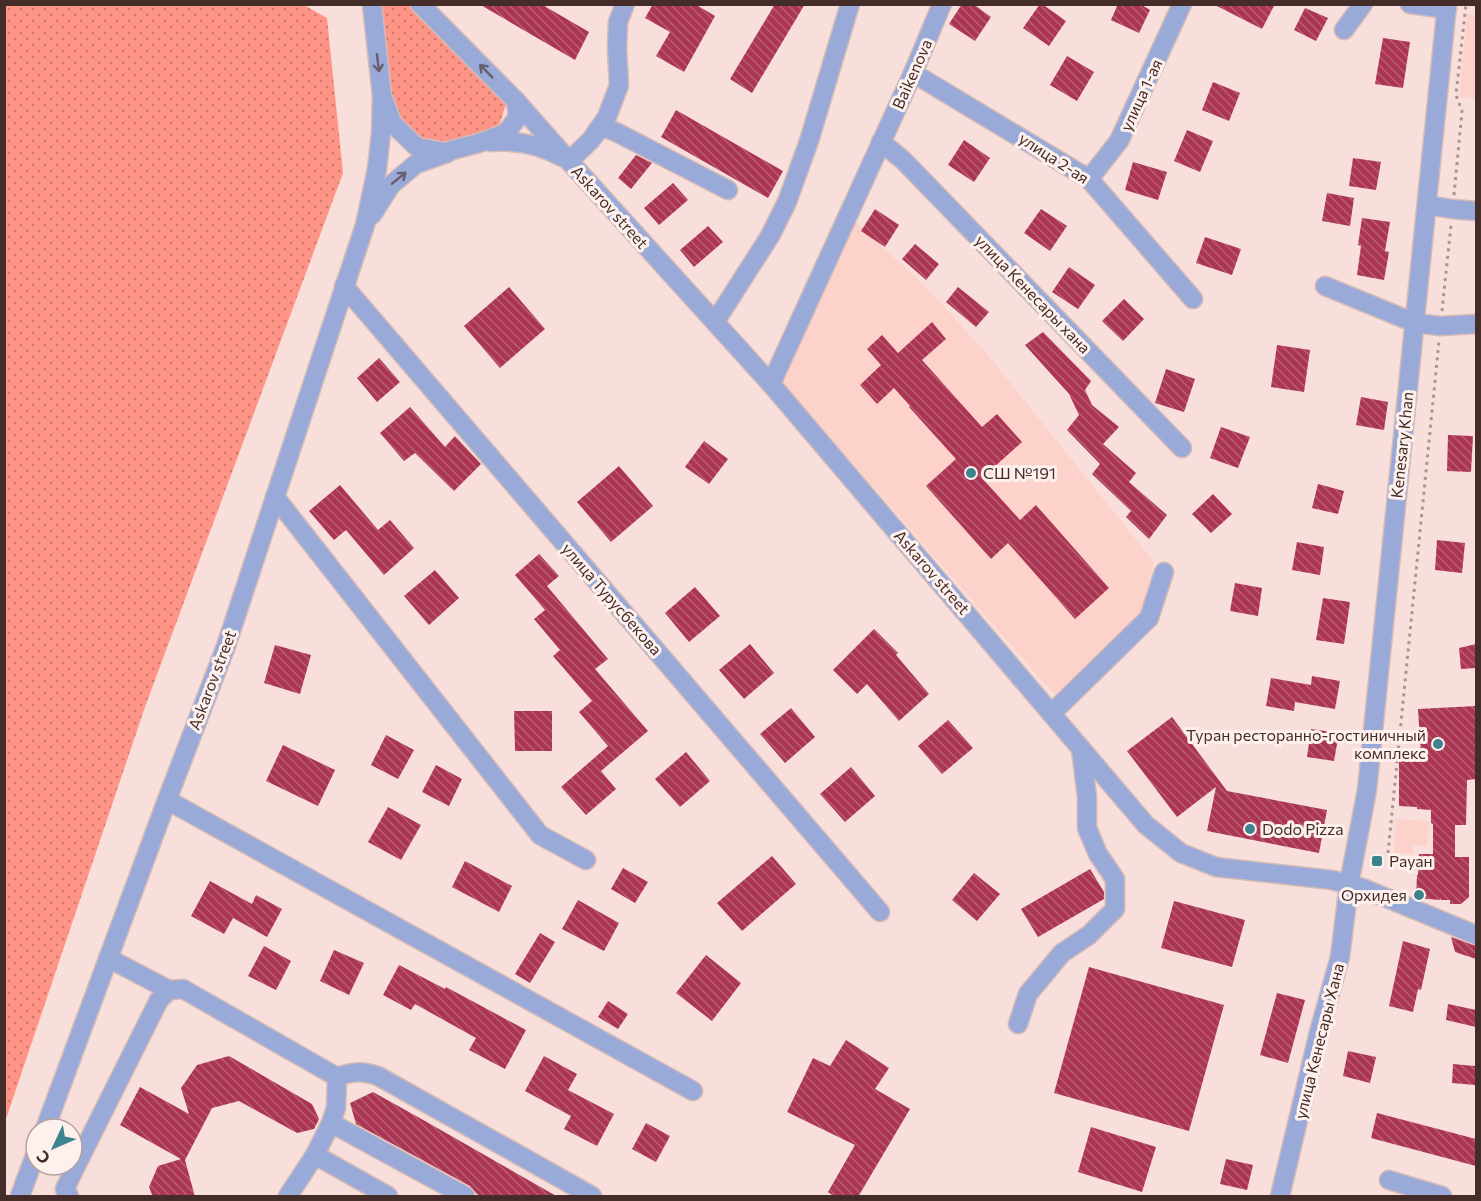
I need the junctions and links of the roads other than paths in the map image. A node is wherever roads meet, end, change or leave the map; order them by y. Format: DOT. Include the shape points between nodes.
graph roads {
  1 [pos="372,4"];
  2 [pos="420,4"];
  3 [pos="625,4"];
  4 [pos="850,4"];
  5 [pos="1182,4"];
  6 [pos="1363,4"];
  7 [pos="1410,4"];
  8 [pos="938,6"];
  9 [pos="1447,7"];
  10 [pos="1344,30"];
  11 [pos="913,73"];
  12 [pos="382,96"];
  13 [pos="516,101"];
  14 [pos="597,131"];
  15 [pos="881,142"];
  16 [pos="479,143"];
  17 [pos="569,161"];
  18 [pos="1089,178"];
  19 [pos="728,190"];
  20 [pos="1427,205"];
  21 [pos="1476,211"];
  22 [pos="365,225"];
  23 [pos="345,286"];
  24 [pos="1324,286"];
  25 [pos="1193,299"];
  26 [pos="715,322"];
  27 [pos="1415,323"];
  28 [pos="1476,324"];
  29 [pos="771,384"];
  30 [pos="1182,448"];
  31 [pos="275,497"];
  32 [pos="1164,572"];
  33 [pos="1052,712"];
  34 [pos="1081,749"];
  35 [pos="166,800"];
  36 [pos="585,860"];
  37 [pos="1349,884"];
  38 [pos="880,912"];
  39 [pos="1476,935"];
  40 [pos="108,958"];
  41 [pos="169,990"];
  42 [pos="1018,1024"];
  43 [pos="337,1077"];
  44 [pos="693,1091"];
  45 [pos="49,1117"];
  46 [pos="331,1123"];
  47 [pos="315,1155"];
  48 [pos="27,1177"];
  49 [pos="1389,1180"];
  50 [pos="20,1197"];
  51 [pos="69,1197"];
  52 [pos="288,1197"];
  53 [pos="388,1197"];
  54 [pos="465,1197"];
  55 [pos="592,1197"];
  56 [pos="1280,1197"];
  57 [pos="1442,1197"];
  1 -- 12 [label="street, one-way"];
  13 -- 2 [label="street, Askarov street, one-way"];
  3 -- 14 [label="street" via="618,22 619,85"];
  4 -- 26 [label="street" via="787,202"];
  5 -- 18 [label="street, улица 1-ая" via="1119,141"];
  6 -- 10 [label="street"];
  7 -- 9 [label="street"];
  8 -- 11 [label="street, Baikenova"];
  9 -- 20 [label="street, Kenesary Khan"];
  11 -- 15 [label="street, Baikenova"];
  11 -- 18 [label="street, улица 2-ая"];
  12 -- 16 [label="street" via="393,124 417,147 445,152"];
  12 -- 22 [label="street" via="377,168"];
  13 -- 16 [label="street" via="518,117 506,133"];
  13 -- 17 [label="street, Askarov street"];
  14 -- 17 [label="street"];
  14 -- 19 [label="street" via="606,128 616,132"];
  15 -- 29 [label="street, Baikenova"];
  15 -- 30 [label="street, улица Кенесары хана" via="903,160"];
  16 -- 17 [label="street" via="510,141 547,149"];
  22 -- 16 [label="street, one-way" via="391,185 416,164"];
  17 -- 26 [label="street, Askarov street"];
  18 -- 25 [label="street, улица 2-ая"];
  20 -- 21 [label="street"];
  20 -- 27 [label="street, Kenesary Khan"];
  22 -- 23 [label="street, Askarov street"];
  23 -- 31 [label="street, Askarov street"];
  23 -- 38 [label="street, улица Турусбекова"];
  24 -- 27 [label="street"];
  26 -- 29 [label="street, Askarov street"];
  27 -- 28 [label="street"];
  27 -- 37 [label="street, Kenesary Khan" via="1367,790"];
  29 -- 33 [label="street, Askarov street"];
  31 -- 35 [label="street, Askarov street" via="226,646"];
  31 -- 36 [label="street" via="540,835"];
  32 -- 33 [label="street" via="1149,618"];
  33 -- 34 [label="street, Askarov street"];
  34 -- 37 [label="street, Askarov street" via="1146,825 1181,853 1216,867"];
  34 -- 42 [label="street" via="1087,828 1115,879 1115,909 1089,935 1062,953 1028,994"];
  35 -- 40 [label="street, Askarov street"];
  35 -- 44 [label="street"];
  37 -- 39 [label="street, Askarov street"];
  37 -- 56 [label="street, улица Кенесары Хана" via="1340,957"];
  40 -- 41 [label="street"];
  40 -- 45 [label="street, Askarov street"];
  41 -- 43 [label="street" via="183,989"];
  41 -- 51 [label="street" via="159,1000 72,1174 65,1189"];
  43 -- 46 [label="street" via="336,1108"];
  43 -- 55 [label="street" via="354,1072 378,1076"];
  46 -- 47 [label="street"];
  46 -- 54 [label="street"];
  47 -- 52 [label="street"];
  47 -- 53 [label="street"];
  48 -- 50 [label="street"];
  49 -- 57 [label="street"];
}
